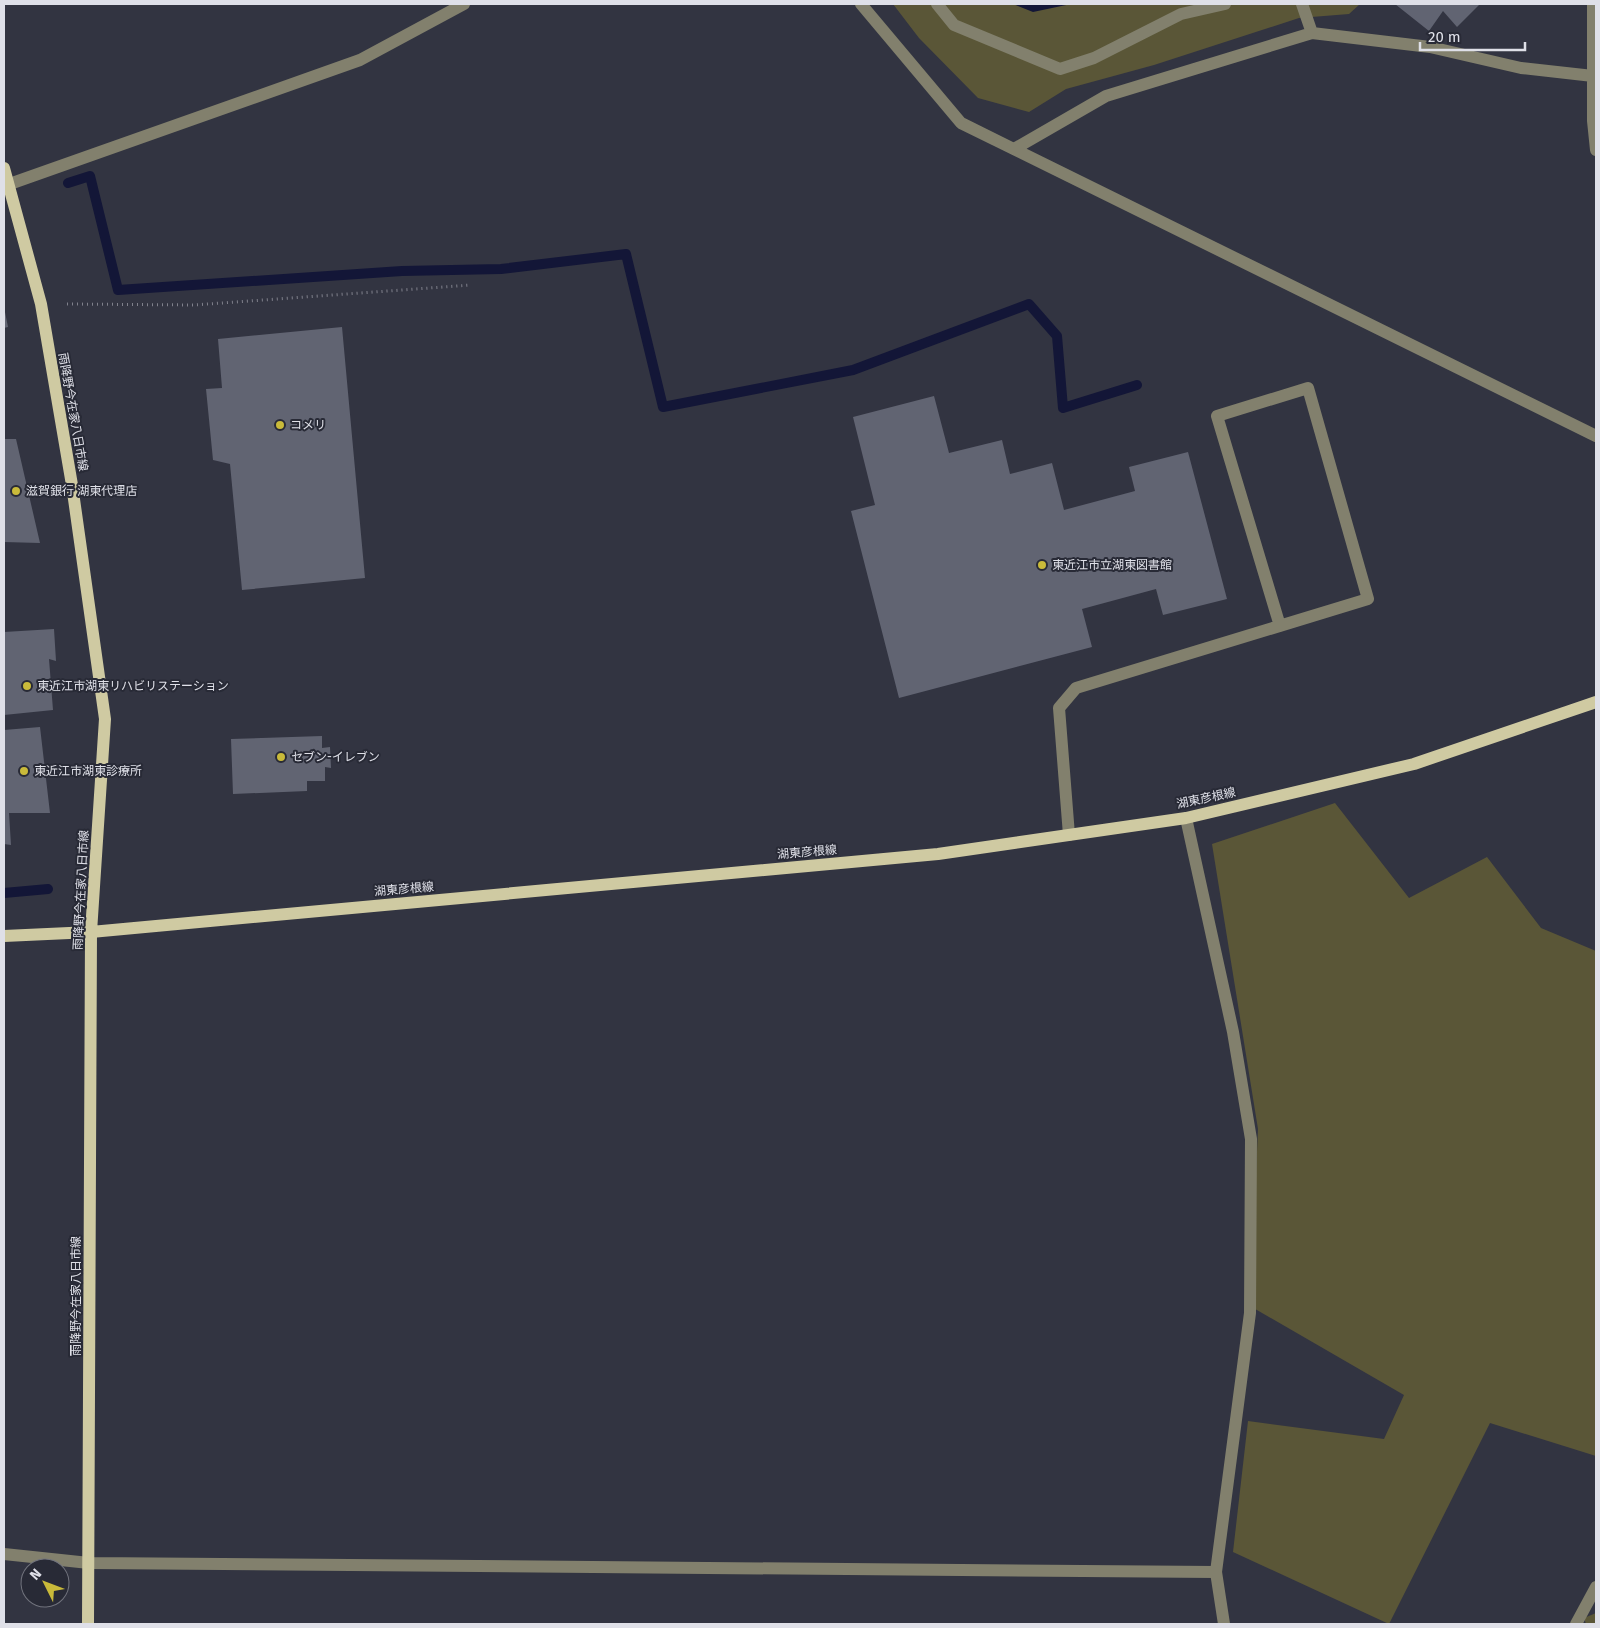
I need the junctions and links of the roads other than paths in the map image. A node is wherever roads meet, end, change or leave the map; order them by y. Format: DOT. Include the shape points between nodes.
graph roads {
  1 [pos="464,4"];
  2 [pos="860,4"];
  3 [pos="937,4"];
  4 [pos="1225,4"];
  5 [pos="1302,4"];
  6 [pos="1593,4"];
  7 [pos="1312,32"];
  8 [pos="1593,76"];
  9 [pos="1014,149"];
  10 [pos="1596,150"];
  11 [pos="4,168"];
  12 [pos="6,185"];
  13 [pos="1596,436"];
  14 [pos="1280,626"];
  15 [pos="1596,702"];
  16 [pos="1186,818"];
  17 [pos="1069,835"];
  18 [pos="91,932"];
  19 [pos="4,936"];
  20 [pos="4,1554"];
  21 [pos="89,1563"];
  22 [pos="1216,1572"];
  23 [pos="1596,1587"];
  24 [pos="88,1624"];
  25 [pos="1224,1624"];
  26 [pos="1576,1624"];
  1 -- 12 [label="street" via="360,60"];
  2 -- 9 [label="street" via="961,123"];
  3 -- 4 [label="street" via="954,25 1060,69 1094,58 1181,14"];
  5 -- 7 [label="street"];
  6 -- 8 [label="street"];
  7 -- 8 [label="street" via="1430,47 1521,68"];
  7 -- 9 [label="street" via="1106,96"];
  8 -- 10 [label="street"];
  9 -- 13 [label="street"];
  11 -- 12 [label="main road, 雨降野今在家八日市線"];
  12 -- 18 [label="main road, 雨降野今在家八日市線" via="41,304 72,485 104,719"];
  14 -- 14 [label="street" via="1368,600 1308,388 1217,416"];
  14 -- 17 [label="street" via="1076,688 1059,708"];
  15 -- 16 [label="main road, 湖東彦根線" via="1414,764"];
  16 -- 17 [label="main road, 湖東彦根線"];
  16 -- 22 [label="street" via="1233,1032 1251,1139 1250,1313"];
  17 -- 18 [label="main road, 湖東彦根線" via="938,854"];
  18 -- 19 [label="main road, 湖東彦根線"];
  18 -- 21 [label="main road, 雨降野今在家八日市線"];
  20 -- 21 [label="street"];
  21 -- 22 [label="street"];
  21 -- 24 [label="main road, 雨降野今在家八日市線"];
  22 -- 25 [label="street"];
  23 -- 26 [label="street"];
}
